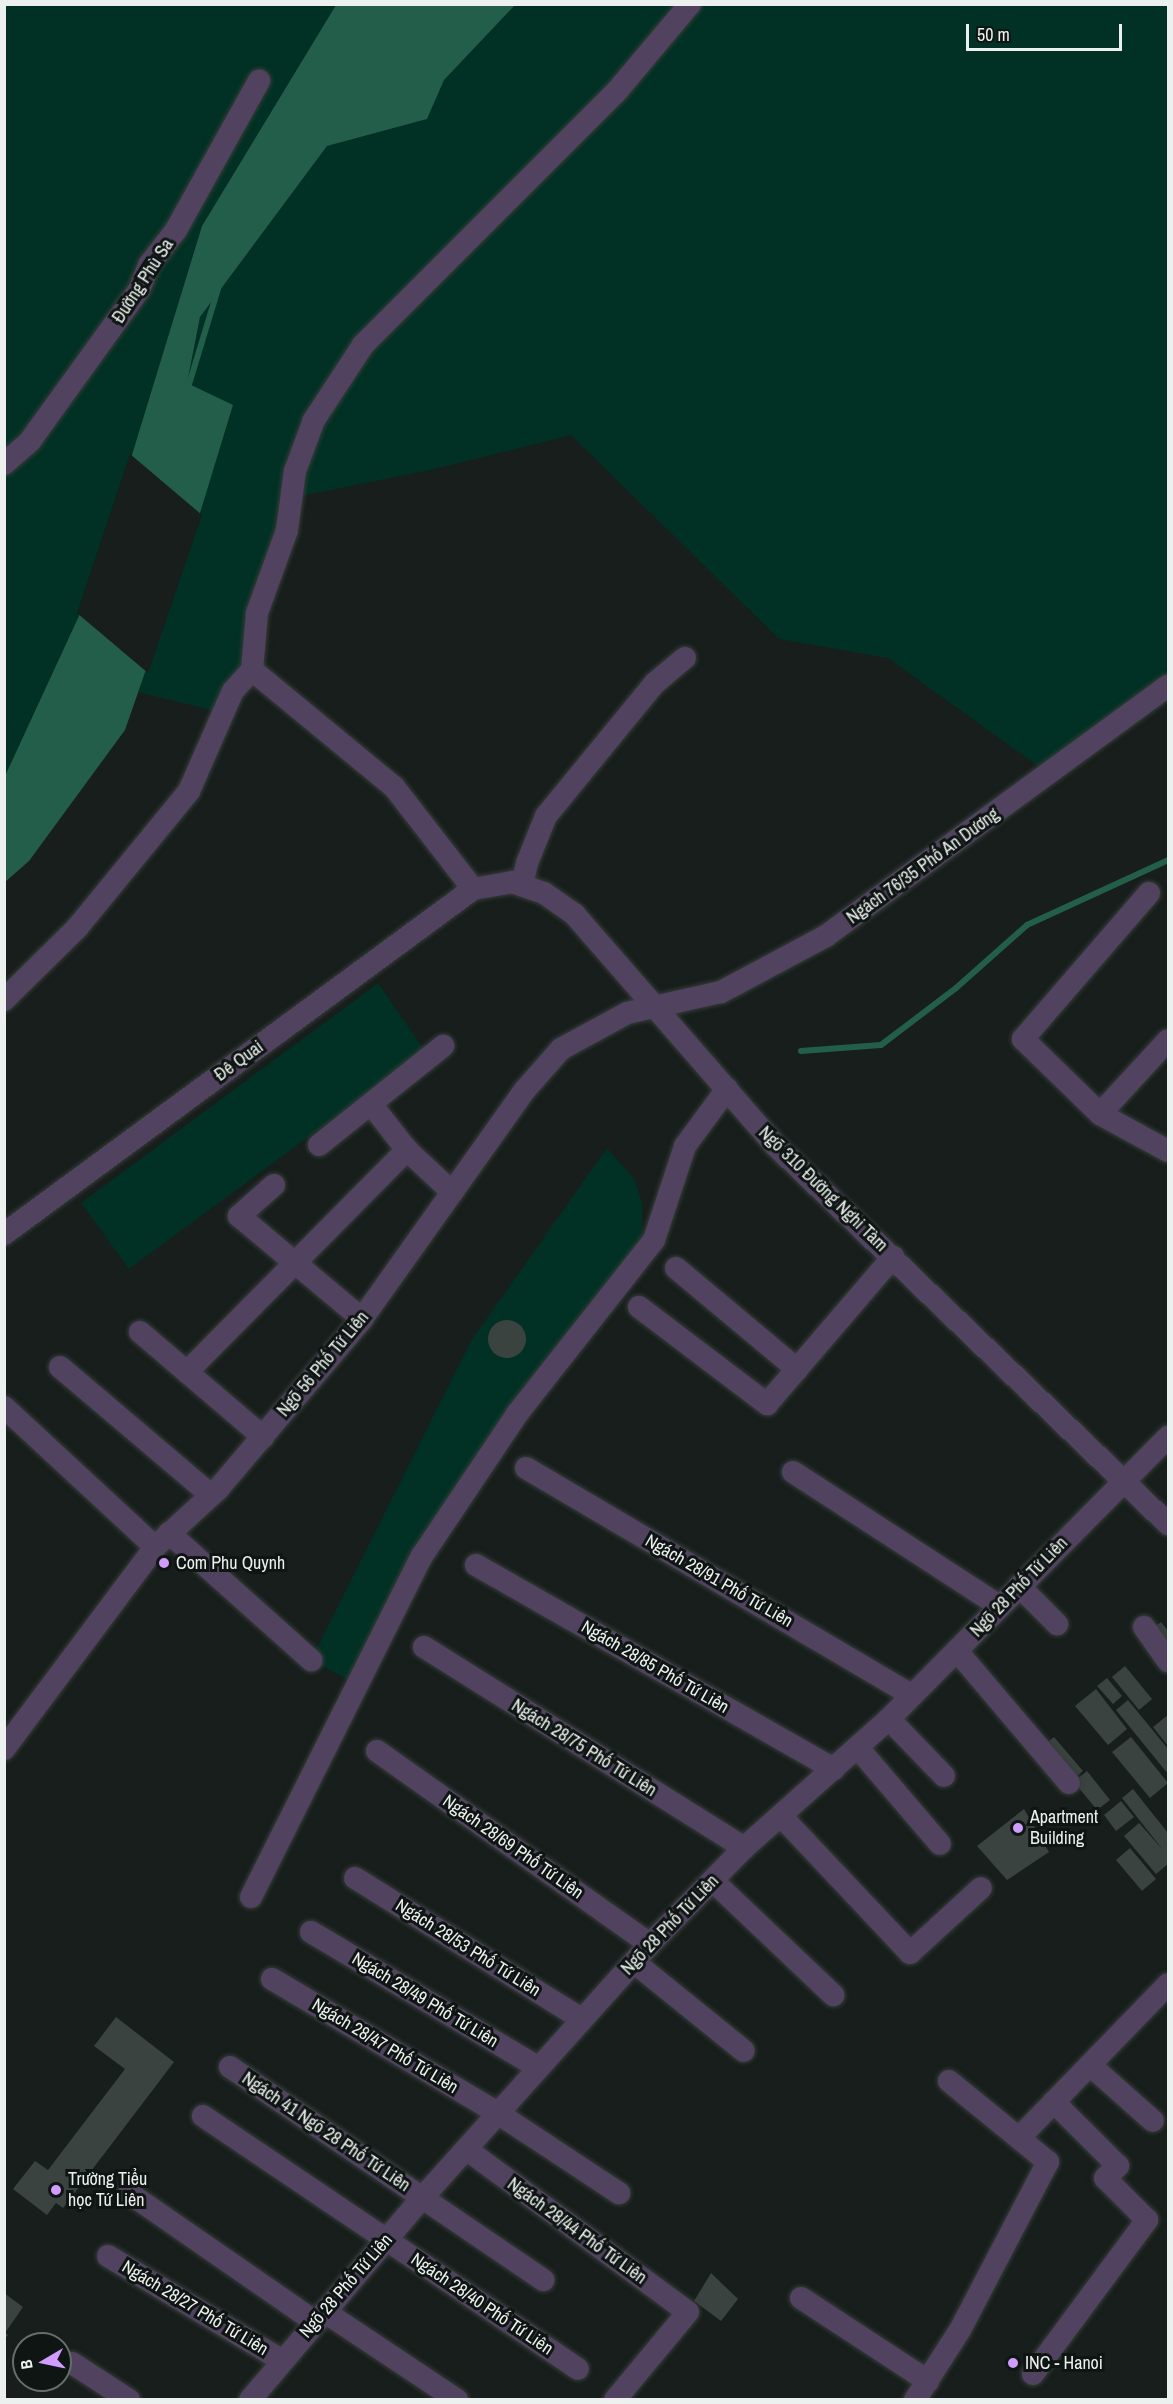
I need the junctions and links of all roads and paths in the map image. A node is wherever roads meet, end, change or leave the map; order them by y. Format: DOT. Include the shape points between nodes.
graph roads {
  1 [pos="690,4"];
  2 [pos="259,81"];
  3 [pos="4,464"];
  4 [pos="685,658"];
  5 [pos="252,670"];
  6 [pos="1168,686"];
  7 [pos="522,885"];
  8 [pos="473,889"];
  9 [pos="1149,893"];
  10 [pos="4,1000"];
  11 [pos="656,1006"];
  12 [pos="1168,1040"];
  13 [pos="443,1046"];
  14 [pos="727,1089"];
  15 [pos="371,1104"];
  16 [pos="1100,1114"];
  17 [pos="319,1145"];
  18 [pos="406,1150"];
  19 [pos="1168,1151"];
  20 [pos="274,1185"];
  21 [pos="452,1192"];
  22 [pos="4,1234"];
  23 [pos="893,1257"];
  24 [pos="296,1262"];
  25 [pos="676,1268"];
  26 [pos="639,1307"];
  27 [pos="362,1319"];
  28 [pos="140,1332"];
  29 [pos="60,1367"];
  30 [pos="797,1369"];
  31 [pos="187,1372"];
  32 [pos="4,1407"];
  33 [pos="262,1437"];
  34 [pos="1168,1437"];
  35 [pos="526,1468"];
  36 [pos="793,1472"];
  37 [pos="1125,1482"];
  38 [pos="211,1496"];
  39 [pos="1168,1524"];
  40 [pos="162,1540"];
  41 [pos="476,1565"];
  42 [pos="1019,1586"];
  43 [pos="999,1606"];
  44 [pos="1057,1624"];
  45 [pos="1144,1627"];
  46 [pos="424,1647"];
  47 [pos="957,1651"];
  48 [pos="311,1660"];
  49 [pos="1168,1661"];
  50 [pos="912,1695"];
  51 [pos="889,1719"];
  52 [pos="858,1748"];
  53 [pos="4,1749"];
  54 [pos="377,1751"];
  55 [pos="834,1769"];
  56 [pos="944,1776"];
  57 [pos="1069,1783"];
  58 [pos="782,1817"];
  59 [pos="940,1844"];
  60 [pos="744,1848"];
  61 [pos="355,1878"];
  62 [pos="713,1881"];
  63 [pos="981,1888"];
  64 [pos="250,1897"];
  65 [pos="311,1932"];
  66 [pos="650,1944"];
  67 [pos="634,1962"];
  68 [pos="272,1979"];
  69 [pos="1168,1984"];
  70 [pos="833,1995"];
  71 [pos="580,2018"];
  72 [pos="744,2051"];
  73 [pos="1090,2065"];
  74 [pos="230,2067"];
  75 [pos="539,2068"];
  76 [pos="949,2081"];
  77 [pos="1054,2102"];
  78 [pos="499,2114"];
  79 [pos="203,2116"];
  80 [pos="1153,2121"];
  81 [pos="1019,2138"];
  82 [pos="466,2149"];
  83 [pos="129,2193"];
  84 [pos="619,2193"];
  85 [pos="423,2197"];
  86 [pos="386,2239"];
  87 [pos="108,2256"];
  88 [pos="544,2280"];
  89 [pos="801,2298"];
  90 [pos="320,2317"];
  91 [pos="281,2360"];
  92 [pos="72,2363"];
  93 [pos="578,2369"];
  94 [pos="1033,2374"];
  95 [pos="928,2381"];
  96 [pos="129,2400"];
  97 [pos="249,2400"];
  98 [pos="457,2400"];
  99 [pos="615,2400"];
  100 [pos="915,2400"];
  1 -- 5 [label="street" via="617,91 409,298 352,362 314,420 295,471 286,530 257,614"];
  2 -- 3 [label="street, Đường Phù Sa" via="176,230 149,265 139,290 30,441"];
  4 -- 7 [label="street" via="655,683 546,816 526,863"];
  5 -- 8 [label="street" via="394,787"];
  5 -- 10 [label="street" via="234,691 189,791 78,928"];
  6 -- 11 [label="street, Ngách 76/35 Phố An Dương" via="826,936 721,992"];
  7 -- 8 [label="street, Ngõ 310 Đường Nghi Tàm" via="512,882"];
  7 -- 11 [label="street, Ngõ 310 Đường Nghi Tàm" via="544,893 575,915"];
  8 -- 22 [label="street, Đê Quai"];
  9 -- 16 [label="street" via="1023,1039"];
  11 -- 14 [label="street, Ngõ 310 Đường Nghi Tàm"];
  11 -- 21 [label="street, Ngõ 56 Phố Tứ Liên" via="627,1013 561,1049 524,1091"];
  12 -- 16 [label="street"];
  13 -- 15 [label="street"];
  14 -- 23 [label="street, Ngõ 310 Đường Nghi Tàm" via="775,1145"];
  14 -- 64 [label="street" via="685,1146 654,1240 517,1414 422,1556"];
  15 -- 17 [label="street"];
  15 -- 18 [label="street"];
  16 -- 19 [label="street"];
  18 -- 21 [label="street"];
  18 -- 24 [label="street"];
  20 -- 24 [label="street" via="239,1216"];
  21 -- 27 [label="street, Ngõ 56 Phố Tứ Liên"];
  23 -- 30 [label="street"];
  23 -- 37 [label="street, Ngõ 310 Đường Nghi Tàm"];
  24 -- 27 [label="street"];
  24 -- 31 [label="street"];
  25 -- 30 [label="street"];
  26 -- 30 [label="street" via="766,1404"];
  27 -- 33 [label="street, Ngõ 56 Phố Tứ Liên"];
  28 -- 31 [label="street"];
  29 -- 38 [label="street"];
  31 -- 33 [label="street"];
  32 -- 40 [label="street" via="32,1436"];
  33 -- 38 [label="street, Ngõ 56 Phố Tứ Liên"];
  34 -- 37 [label="street, Ngõ 28 Phố Tứ Liên"];
  35 -- 50 [label="street, Ngách 28/91 Phố Tứ Liên"];
  36 -- 43 [label="street"];
  37 -- 39 [label="street, Ngõ 310 Đường Nghi Tàm"];
  37 -- 42 [label="street, Ngõ 28 Phố Tứ Liên"];
  38 -- 40 [label="street, Ngõ 56 Phố Tứ Liên"];
  40 -- 48 [label="street"];
  40 -- 53 [label="street, Ngõ 56 Phố Tứ Liên"];
  41 -- 55 [label="street, Ngách 28/85 Phố Tứ Liên"];
  42 -- 43 [label="street, Ngõ 28 Phố Tứ Liên"];
  42 -- 44 [label="street"];
  43 -- 47 [label="street, Ngõ 28 Phố Tứ Liên"];
  45 -- 49 [label="street"];
  46 -- 60 [label="street, Ngách 28/75 Phố Tứ Liên"];
  47 -- 50 [label="street, Ngõ 28 Phố Tứ Liên"];
  47 -- 57 [label="street"];
  50 -- 51 [label="street, Ngõ 28 Phố Tứ Liên"];
  51 -- 52 [label="street, Ngõ 28 Phố Tứ Liên"];
  51 -- 56 [label="street"];
  52 -- 55 [label="street, Ngõ 28 Phố Tứ Liên"];
  52 -- 59 [label="street"];
  54 -- 66 [label="street, Ngách 28/69 Phố Tứ Liên"];
  55 -- 58 [label="street, Ngõ 28 Phố Tứ Liên"];
  58 -- 60 [label="street, Ngõ 28 Phố Tứ Liên"];
  58 -- 63 [label="street" via="910,1953"];
  60 -- 62 [label="street, Ngõ 28 Phố Tứ Liên"];
  61 -- 71 [label="street, Ngách 28/53 Phố Tứ Liên"];
  62 -- 66 [label="street, Ngõ 28 Phố Tứ Liên"];
  62 -- 70 [label="street"];
  65 -- 75 [label="street, Ngách 28/49 Phố Tứ Liên"];
  66 -- 67 [label="street, Ngõ 28 Phố Tứ Liên"];
  67 -- 71 [label="street, Ngõ 28 Phố Tứ Liên"];
  67 -- 72 [label="street"];
  68 -- 78 [label="street, Ngách 28/47 Phố Tứ Liên"];
  69 -- 73 [label="street"];
  71 -- 75 [label="street, Ngõ 28 Phố Tứ Liên"];
  73 -- 77 [label="street"];
  73 -- 80 [label="street"];
  74 -- 85 [label="street, Ngách 41 Ngõ 28 Phố Tứ Liên"];
  75 -- 78 [label="street, Ngõ 28 Phố Tứ Liên"];
  76 -- 81 [label="street"];
  77 -- 81 [label="street"];
  77 -- 94 [label="street" via="1118,2166 1105,2178 1147,2220"];
  78 -- 82 [label="street, Ngõ 28 Phố Tứ Liên"];
  78 -- 84 [label="street, Ngách 28/47 Phố Tứ Liên"];
  79 -- 86 [label="street, Ngách 28/40 Phố Tứ Liên"];
  81 -- 95 [label="street" via="1048,2162 960,2330"];
  82 -- 85 [label="street, Ngõ 28 Phố Tứ Liên"];
  82 -- 99 [label="street, Ngách 28/44 Phố Tứ Liên" via="688,2312"];
  83 -- 90 [label="street"];
  85 -- 86 [label="street, Ngõ 28 Phố Tứ Liên"];
  85 -- 88 [label="street, Ngách 41 Ngõ 28 Phố Tứ Liên"];
  86 -- 90 [label="street, Ngõ 28 Phố Tứ Liên"];
  86 -- 93 [label="street, Ngách 28/40 Phố Tứ Liên"];
  87 -- 91 [label="street, Ngách 28/27 Phố Tứ Liên"];
  89 -- 95 [label="street"];
  90 -- 91 [label="street, Ngõ 28 Phố Tứ Liên"];
  90 -- 98 [label="street"];
  91 -- 97 [label="street, Ngõ 28 Phố Tứ Liên"];
  92 -- 96 [label="street"];
  95 -- 100 [label="street"];
}
